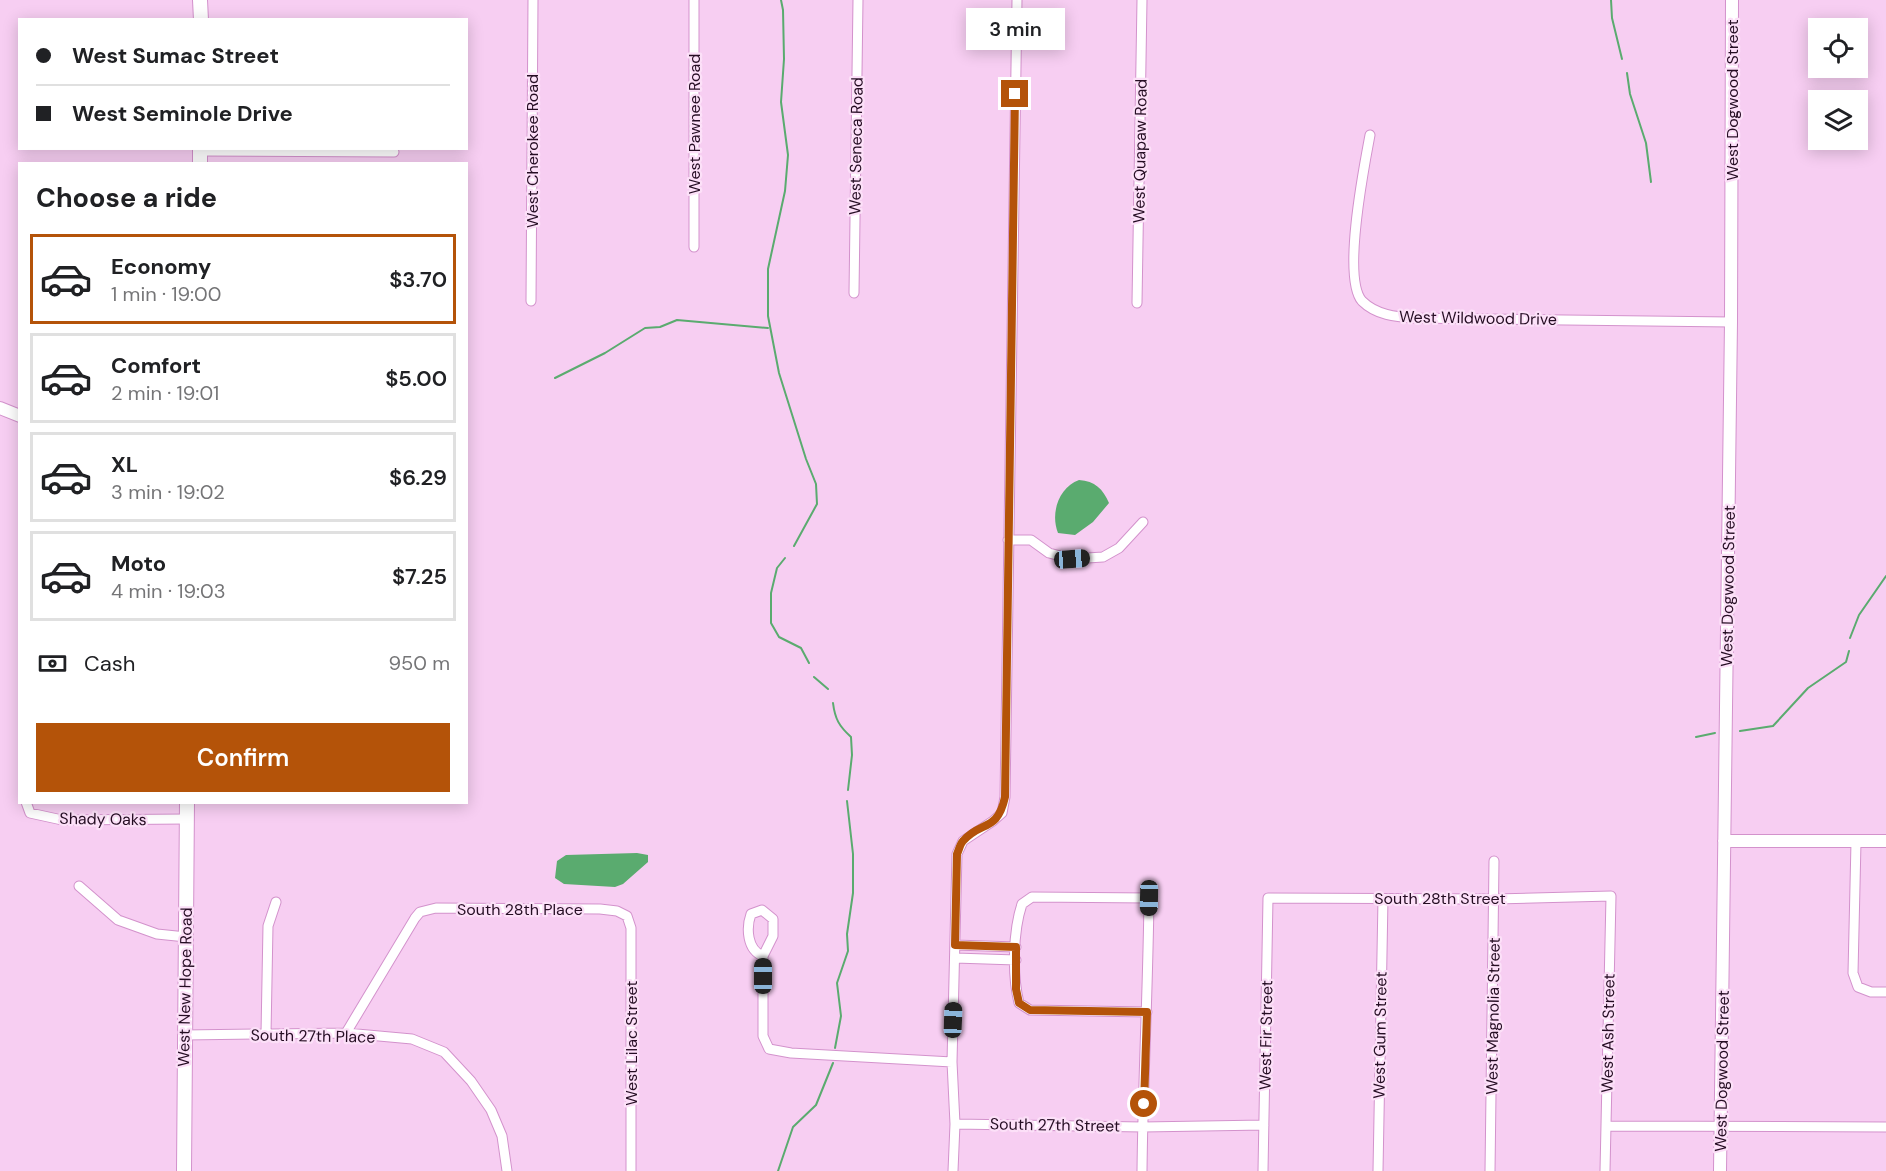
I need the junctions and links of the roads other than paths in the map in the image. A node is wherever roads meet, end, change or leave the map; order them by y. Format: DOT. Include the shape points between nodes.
graph roads {
  1 [pos="200,0"];
  2 [pos="534,0"];
  3 [pos="694,0"];
  4 [pos="858,0"];
  5 [pos="1017,0"];
  6 [pos="1142,0"];
  7 [pos="1732,0"];
  8 [pos="201,18"];
  9 [pos="1370,135"];
  10 [pos="394,152"];
  11 [pos="200,154"];
  12 [pos="694,247"];
  13 [pos="854,293"];
  14 [pos="531,301"];
  15 [pos="1137,303"];
  16 [pos="1731,322"];
  17 [pos="0,408"];
  18 [pos="18,415"];
  19 [pos="1143,522"];
  20 [pos="1008,540"];
  21 [pos="27,804"];
  22 [pos="187,804"];
  23 [pos="187,819"];
  24 [pos="1886,841"];
  25 [pos="1724,842"];
  26 [pos="1856,842"];
  27 [pos="1494,861"];
  28 [pos="79,886"];
  29 [pos="1611,896"];
  30 [pos="1268,898"];
  31 [pos="1495,898"];
  32 [pos="1383,899"];
  33 [pos="276,902"];
  34 [pos="627,915"];
  35 [pos="186,937"];
  36 [pos="955,945"];
  37 [pos="1016,947"];
  38 [pos="763,956"];
  39 [pos="955,958"];
  40 [pos="1016,960"];
  41 [pos="1886,992"];
  42 [pos="1147,1012"];
  43 [pos="346,1033"];
  44 [pos="266,1034"];
  45 [pos="184,1035"];
  46 [pos="952,1062"];
  47 [pos="955,1124"];
  48 [pos="1264,1125"];
  49 [pos="1606,1126"];
  50 [pos="1143,1127"];
  51 [pos="1721,1127"];
  52 [pos="1886,1127"];
  53 [pos="184,1171"];
  54 [pos="507,1171"];
  55 [pos="631,1171"];
  56 [pos="953,1171"];
  57 [pos="1142,1171"];
  58 [pos="1263,1171"];
  59 [pos="1378,1171"];
  60 [pos="1491,1171"];
  61 [pos="1605,1171"];
  62 [pos="1720,1171"];
  1 -- 8 [label="main road"];
  2 -- 14 [label="street, West Cherokee Road"];
  3 -- 12 [label="street, West Pawnee Road"];
  4 -- 13 [label="street, West Seneca Road"];
  5 -- 20 [label="street"];
  6 -- 15 [label="street, West Quapaw Road"];
  7 -- 16 [label="street, West Dogwood Street"];
  9 -- 16 [label="street, West Wildwood Drive" via="1358,200 1354,268 1359,295 1378,312 1414,318"];
  10 -- 11 [label="street"];
  16 -- 25 [label="street, West Dogwood Street"];
  17 -- 18 [label="street"];
  19 -- 20 [label="street" via="1119,548 1103,557 1072,559 1049,553 1030,540"];
  20 -- 36 [label="street" via="1005,797 1002,813 963,841 957,854"];
  21 -- 23 [label="street, Shady Oaks" via="30,813 62,820"];
  22 -- 23 [label="main road, West New Hope Road"];
  23 -- 35 [label="main road, West New Hope Road"];
  24 -- 26 [label="street"];
  25 -- 26 [label="street"];
  25 -- 51 [label="street, West Dogwood Street"];
  26 -- 41 [label="street" via="1853,973 1858,987"];
  27 -- 31 [label="street, West Magnolia Street"];
  28 -- 35 [label="street" via="118,920 157,934"];
  29 -- 31 [label="street, South 28th Street"];
  29 -- 49 [label="street, West Ash Street"];
  30 -- 32 [label="street, South 28th Street"];
  30 -- 48 [label="street, West Fir Street"];
  31 -- 32 [label="street, South 28th Street"];
  31 -- 60 [label="street, West Magnolia Street"];
  32 -- 59 [label="street, West Gum Street"];
  33 -- 44 [label="street" via="268,926"];
  34 -- 43 [label="street, South 28th Place" via="600,909 436,908 420,912"];
  34 -- 55 [label="street, West Lilac Street" via="631,928"];
  35 -- 45 [label="main road, West New Hope Road"];
  36 -- 37 [label="street"];
  36 -- 39 [label="street"];
  37 -- 40 [label="street"];
  37 -- 42 [label="street" via="1022,904 1032,897 1149,898"];
  38 -- 38 [label="street" via="774,930 773,919 762,910 751,914 748,930 754,950"];
  38 -- 46 [label="street" via="763,1036 769,1049"];
  39 -- 40 [label="street"];
  39 -- 46 [label="street"];
  40 -- 42 [label="street" via="1019,1003 1030,1010"];
  42 -- 50 [label="street"];
  43 -- 44 [label="street, South 27th Place"];
  43 -- 54 [label="street, South 27th Place" via="412,1039 444,1052 471,1081 490,1110 502,1136"];
  44 -- 45 [label="street, South 27th Place"];
  45 -- 53 [label="main road, West New Hope Road"];
  46 -- 47 [label="street"];
  47 -- 50 [label="street, South 27th Street"];
  47 -- 56 [label="street"];
  48 -- 50 [label="street, South 27th Street"];
  48 -- 58 [label="street, West Fir Street"];
  49 -- 51 [label="street"];
  49 -- 61 [label="street, West Ash Street"];
  50 -- 57 [label="street"];
  51 -- 52 [label="street"];
  51 -- 62 [label="street, West Dogwood Street"];
}
